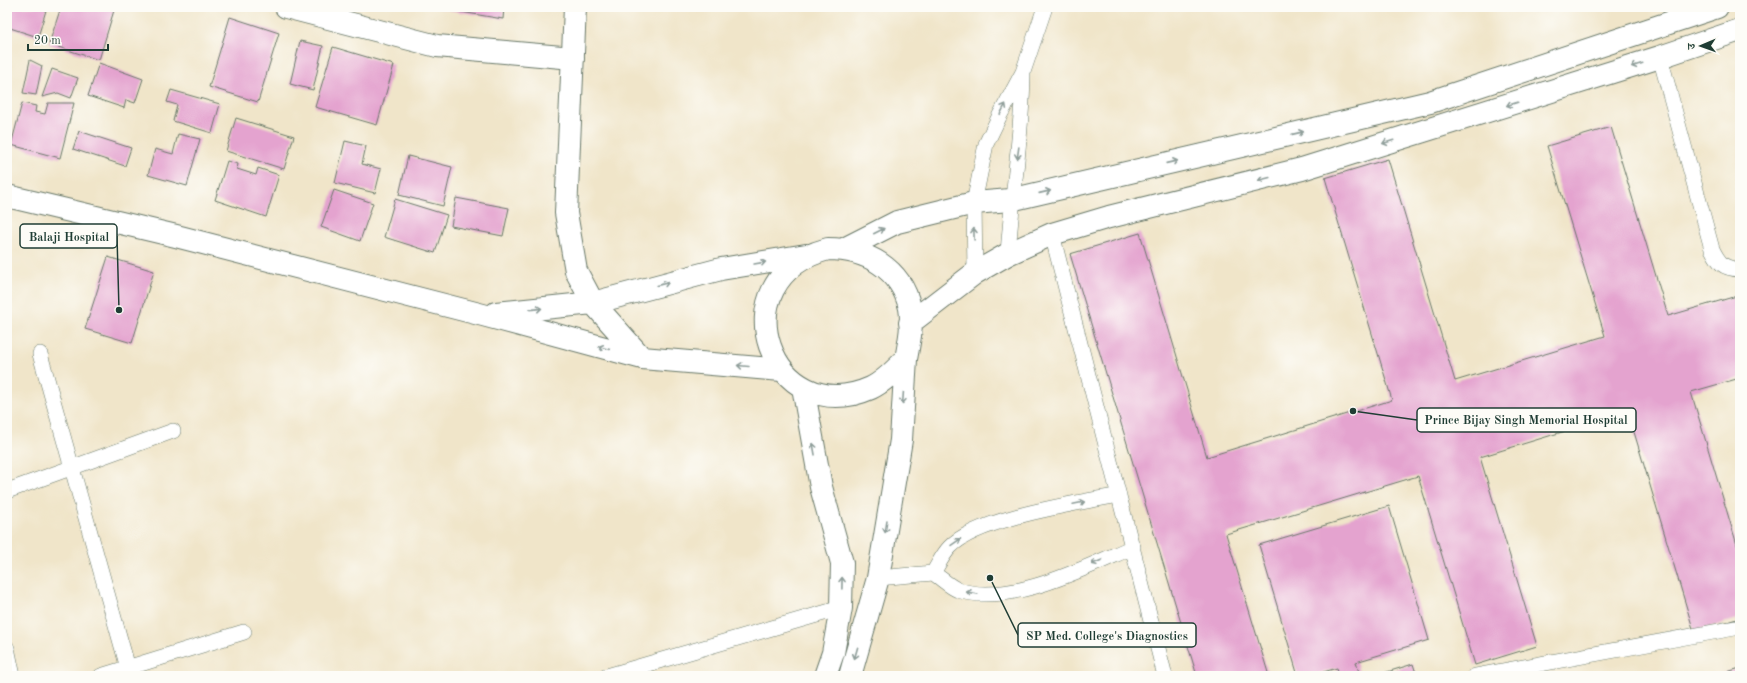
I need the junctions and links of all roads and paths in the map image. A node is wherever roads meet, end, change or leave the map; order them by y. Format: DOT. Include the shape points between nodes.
graph roads {
  1 [pos="287,7"];
  2 [pos="575,7"];
  3 [pos="1045,7"];
  4 [pos="1717,7"];
  5 [pos="1740,30"];
  6 [pos="573,58"];
  7 [pos="1660,58"];
  8 [pos="1023,72"];
  9 [pos="7,196"];
  10 [pos="1012,200"];
  11 [pos="974,203"];
  12 [pos="1052,234"];
  13 [pos="844,249"];
  14 [pos="812,254"];
  15 [pos="1008,254"];
  16 [pos="1740,269"];
  17 [pos="975,273"];
  18 [pos="593,303"];
  19 [pos="483,315"];
  20 [pos="910,323"];
  21 [pos="40,354"];
  22 [pos="642,358"];
  23 [pos="906,360"];
  24 [pos="782,370"];
  25 [pos="803,387"];
  26 [pos="173,431"];
  27 [pos="72,467"];
  28 [pos="7,491"];
  29 [pos="1119,495"];
  30 [pos="1133,547"];
  31 [pos="933,573"];
  32 [pos="878,578"];
  33 [pos="870,603"];
  34 [pos="841,608"];
  35 [pos="1740,627"];
  36 [pos="244,632"];
  37 [pos="7,648"];
  38 [pos="128,668"];
  39 [pos="13,676"];
  40 [pos="101,676"];
  41 [pos="607,676"];
  42 [pos="826,676"];
  43 [pos="850,676"];
  44 [pos="1165,676"];
  45 [pos="1475,676"];
  1 -- 6 [label="street" via="437,46"];
  2 -- 6 [label="street"];
  3 -- 8 [label="lane"];
  10 -- 4 [label="street, one-way" via="1430,102"];
  5 -- 7 [label="street"];
  6 -- 18 [label="street" via="566,213 576,271"];
  7 -- 12 [label="street, one-way" via="1302,170 1110,217"];
  7 -- 16 [label="lane" via="1712,249 1718,262 1730,269"];
  8 -- 10 [label="lane, one-way" via="1020,135"];
  11 -- 8 [label="lane, one-way" via="986,144"];
  9 -- 19 [label="street" via="176,236"];
  10 -- 11 [label="street"];
  10 -- 15 [label="lane"];
  13 -- 11 [label="street, one-way" via="897,222"];
  17 -- 11 [label="lane, one-way"];
  12 -- 15 [label="street"];
  12 -- 29 [label="lane"];
  13 -- 14 [label="street"];
  13 -- 20 [label="street" via="867,255 887,268 901,286 910,308"];
  18 -- 14 [label="street, one-way" via="721,269"];
  14 -- 24 [label="street" via="792,265 776,283 767,304 765,327 770,350"];
  15 -- 17 [label="street"];
  17 -- 20 [label="street"];
  19 -- 18 [label="street, one-way"];
  18 -- 22 [label="street"];
  22 -- 19 [label="street, one-way"];
  20 -- 23 [label="street"];
  21 -- 27 [label="lane"];
  24 -- 22 [label="street, one-way"];
  23 -- 25 [label="street" via="872,388 849,395 825,395"];
  23 -- 32 [label="street, one-way" via="901,440"];
  24 -- 25 [label="street"];
  34 -- 25 [label="street, one-way" via="842,563 821,487"];
  26 -- 27 [label="lane"];
  27 -- 28 [label="lane"];
  27 -- 38 [label="lane"];
  29 -- 30 [label="lane"];
  31 -- 29 [label="lane, one-way" via="950,547 974,531 1028,514"];
  30 -- 31 [label="lane, one-way" via="1070,574 1004,593 981,594 957,590"];
  30 -- 44 [label="lane"];
  31 -- 32 [label="lane"];
  32 -- 33 [label="street"];
  33 -- 34 [label="street"];
  33 -- 43 [label="street, one-way"];
  34 -- 41 [label="lane"];
  34 -- 42 [label="street"];
  35 -- 45 [label="lane"];
  36 -- 38 [label="lane"];
  37 -- 39 [label="lane"];
  38 -- 40 [label="lane"];
}
